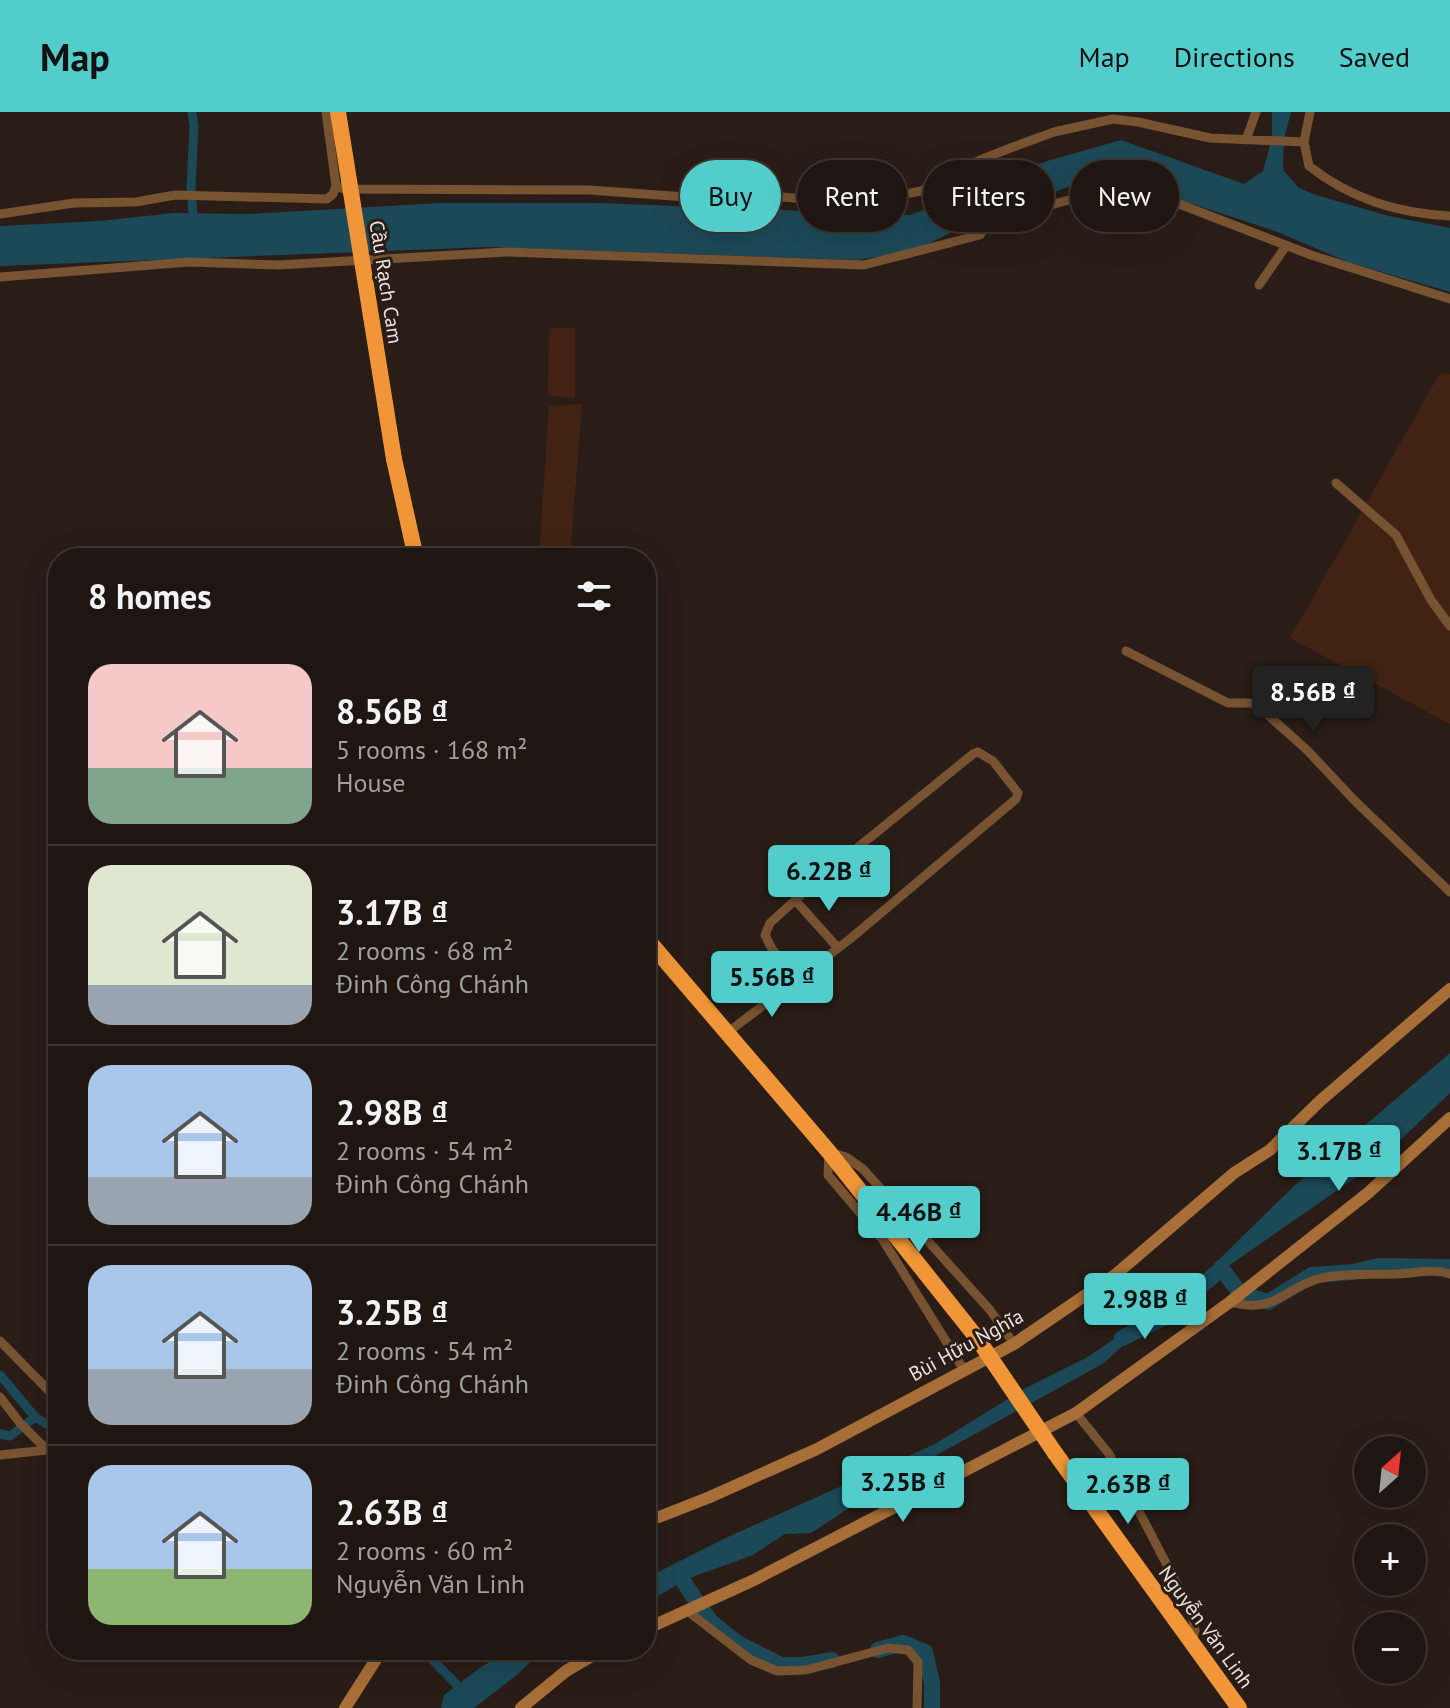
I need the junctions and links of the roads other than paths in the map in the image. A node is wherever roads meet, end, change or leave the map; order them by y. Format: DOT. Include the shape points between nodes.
graph roads {
  1 [pos="326,112"];
  2 [pos="338,112"];
  3 [pos="1256,112"];
  4 [pos="1310,112"];
  5 [pos="1250,140"];
  6 [pos="1304,142"];
  7 [pos="336,186"];
  8 [pos="0,214"];
  9 [pos="1450,216"];
  10 [pos="1286,246"];
  11 [pos="0,277"];
  12 [pos="1259,285"];
  13 [pos="1450,299"];
  14 [pos="1336,483"];
  15 [pos="414,548"];
  16 [pos="1450,626"];
  17 [pos="1126,651"];
  18 [pos="1450,892"];
  19 [pos="795,900"];
  20 [pos="838,948"];
  21 [pos="656,950"];
  22 [pos="797,979"];
  23 [pos="1450,989"];
  24 [pos="727,1033"];
  25 [pos="1450,1118"];
  26 [pos="829,1152"];
  27 [pos="1450,1274"];
  28 [pos="1238,1296"];
  29 [pos="0,1341"];
  30 [pos="1014,1344"];
  31 [pos="964,1370"];
  32 [pos="48,1390"];
  33 [pos="0,1397"];
  34 [pos="1076,1413"];
  35 [pos="47,1450"];
  36 [pos="0,1455"];
  37 [pos="656,1517"];
  38 [pos="687,1610"];
  39 [pos="656,1624"];
  40 [pos="1192,1641"];
  41 [pos="376,1660"];
  42 [pos="585,1660"];
  43 [pos="345,1708"];
  44 [pos="521,1708"];
  45 [pos="917,1708"];
  46 [pos="1239,1708"];
  1 -- 7 [label="street"];
  2 -- 15 [label="highway, Cầu Rạch Cam, bridge" via="394,459"];
  3 -- 5 [label="street"];
  4 -- 6 [label="street"];
  5 -- 6 [label="street"];
  5 -- 7 [label="street" via="1195,136 1113,119 1054,132 980,160 921,191 856,203 589,190"];
  6 -- 9 [label="street" via="1309,166 1365,200"];
  7 -- 8 [label="street" via="321,200 175,195"];
  10 -- 11 [label="street" via="1174,202 1112,188 1004,218 980,235 864,265 507,252 278,265 189,262"];
  10 -- 12 [label="street"];
  10 -- 13 [label="street"];
  14 -- 16 [label="street" via="1396,535"];
  17 -- 18 [label="street" via="1228,703 1259,707"];
  19 -- 20 [label="street"];
  19 -- 20 [label="street" via="973,754 993,761 1018,793 1016,799"];
  19 -- 22 [label="street" via="770,923 765,935"];
  20 -- 22 [label="street"];
  21 -- 24 [label="highway"];
  22 -- 24 [label="street"];
  23 -- 30 [label="main road, Bùi Hữu Nghĩa" via="1270,1150 1234,1173 1115,1275"];
  24 -- 26 [label="highway"];
  25 -- 28 [label="main road" via="1368,1193"];
  26 -- 30 [label="street" via="863,1169 990,1310"];
  26 -- 31 [label="street" via="828,1175 883,1240"];
  26 -- 40 [label="highway, Nguyễn Văn Linh, bridge" via="977,1338"];
  27 -- 28 [label="street" via="1327,1278 1254,1306"];
  28 -- 34 [label="main road"];
  29 -- 32 [label="street"];
  30 -- 31 [label="main road, Bùi Hữu Nghĩa"];
  31 -- 37 [label="main road, Bùi Hữu Nghĩa" via="817,1449"];
  33 -- 35 [label="street"];
  34 -- 38 [label="main road"];
  34 -- 40 [label="street" via="1109,1454 1191,1611"];
  35 -- 36 [label="street"];
  38 -- 39 [label="main road"];
  38 -- 45 [label="street" via="751,1660 777,1671 806,1670 888,1648 908,1650 918,1662"];
  40 -- 46 [label="highway, Nguyễn Văn Linh"];
  41 -- 43 [label="main road"];
  42 -- 44 [label="main road"];
}
